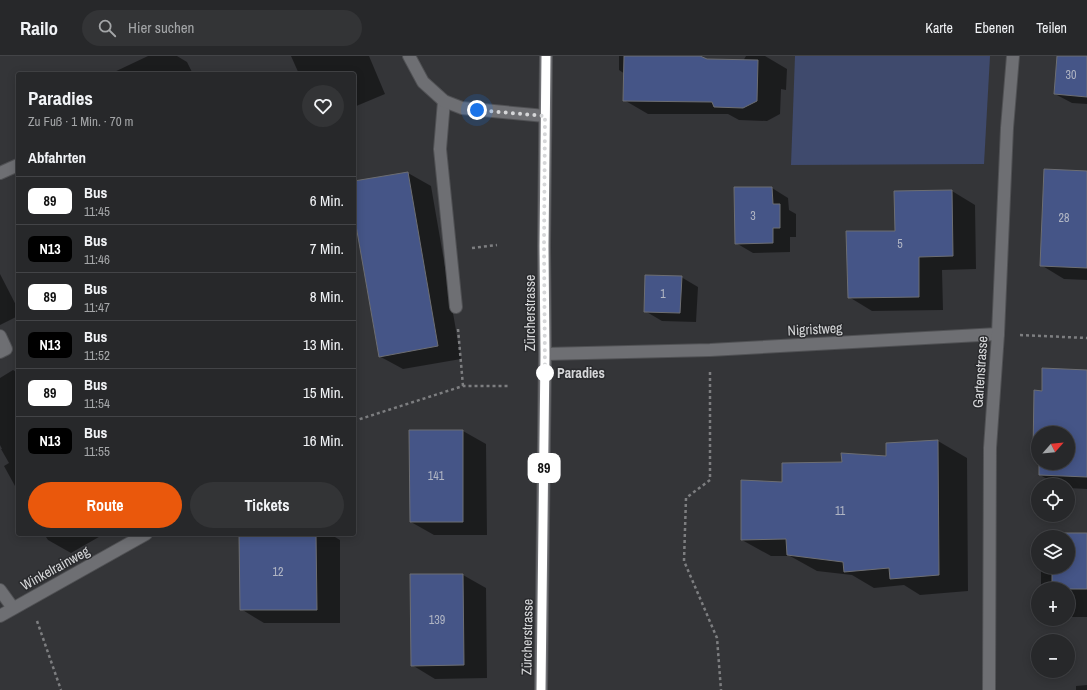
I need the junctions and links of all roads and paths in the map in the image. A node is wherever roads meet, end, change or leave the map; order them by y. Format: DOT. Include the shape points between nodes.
graph roads {
  1 [pos="409,56"];
  2 [pos="546,56"];
  3 [pos="1013,56"];
  4 [pos="444,101"];
  5 [pos="545,116"];
  6 [pos="16,166"];
  7 [pos="0,173"];
  8 [pos="456,307"];
  9 [pos="998,334"];
  10 [pos="0,336"];
  11 [pos="1087,338"];
  12 [pos="710,350"];
  13 [pos="0,352"];
  14 [pos="545,354"];
  15 [pos="464,386"];
  16 [pos="509,386"];
  17 [pos="356,420"];
  18 [pos="142,536"];
  19 [pos="0,590"];
  20 [pos="13,608"];
  21 [pos="0,616"];
  22 [pos="61,690"];
  23 [pos="541,690"];
  24 [pos="721,690"];
  25 [pos="989,690"];
  1 -- 4 [label="street" via="423,82"];
  2 -- 5 [label="street, Zürcherstrasse"];
  3 -- 9 [label="street, Gartenstrasse" via="1007,128"];
  4 -- 5 [label="street" via="462,108"];
  4 -- 8 [label="street" via="440,149"];
  5 -- 14 [label="street, Zürcherstrasse"];
  6 -- 7 [label="street"];
  8 -- 15 [label="path"];
  9 -- 11 [label="path"];
  9 -- 12 [label="street, Nigristweg"];
  9 -- 25 [label="street, Gartenstrasse" via="990,448"];
  10 -- 13 [label="street" via="6,350"];
  12 -- 14 [label="street, Nigristweg"];
  12 -- 24 [label="path" via="710,480 686,498 684,561 717,638"];
  14 -- 23 [label="street, Zürcherstrasse"];
  15 -- 16 [label="path"];
  15 -- 17 [label="path"];
  18 -- 20 [label="street, Winkelrainweg"];
  19 -- 20 [label="street"];
  20 -- 21 [label="street, Winkelrainweg"];
  20 -- 22 [label="path" via="35,615"];
}
